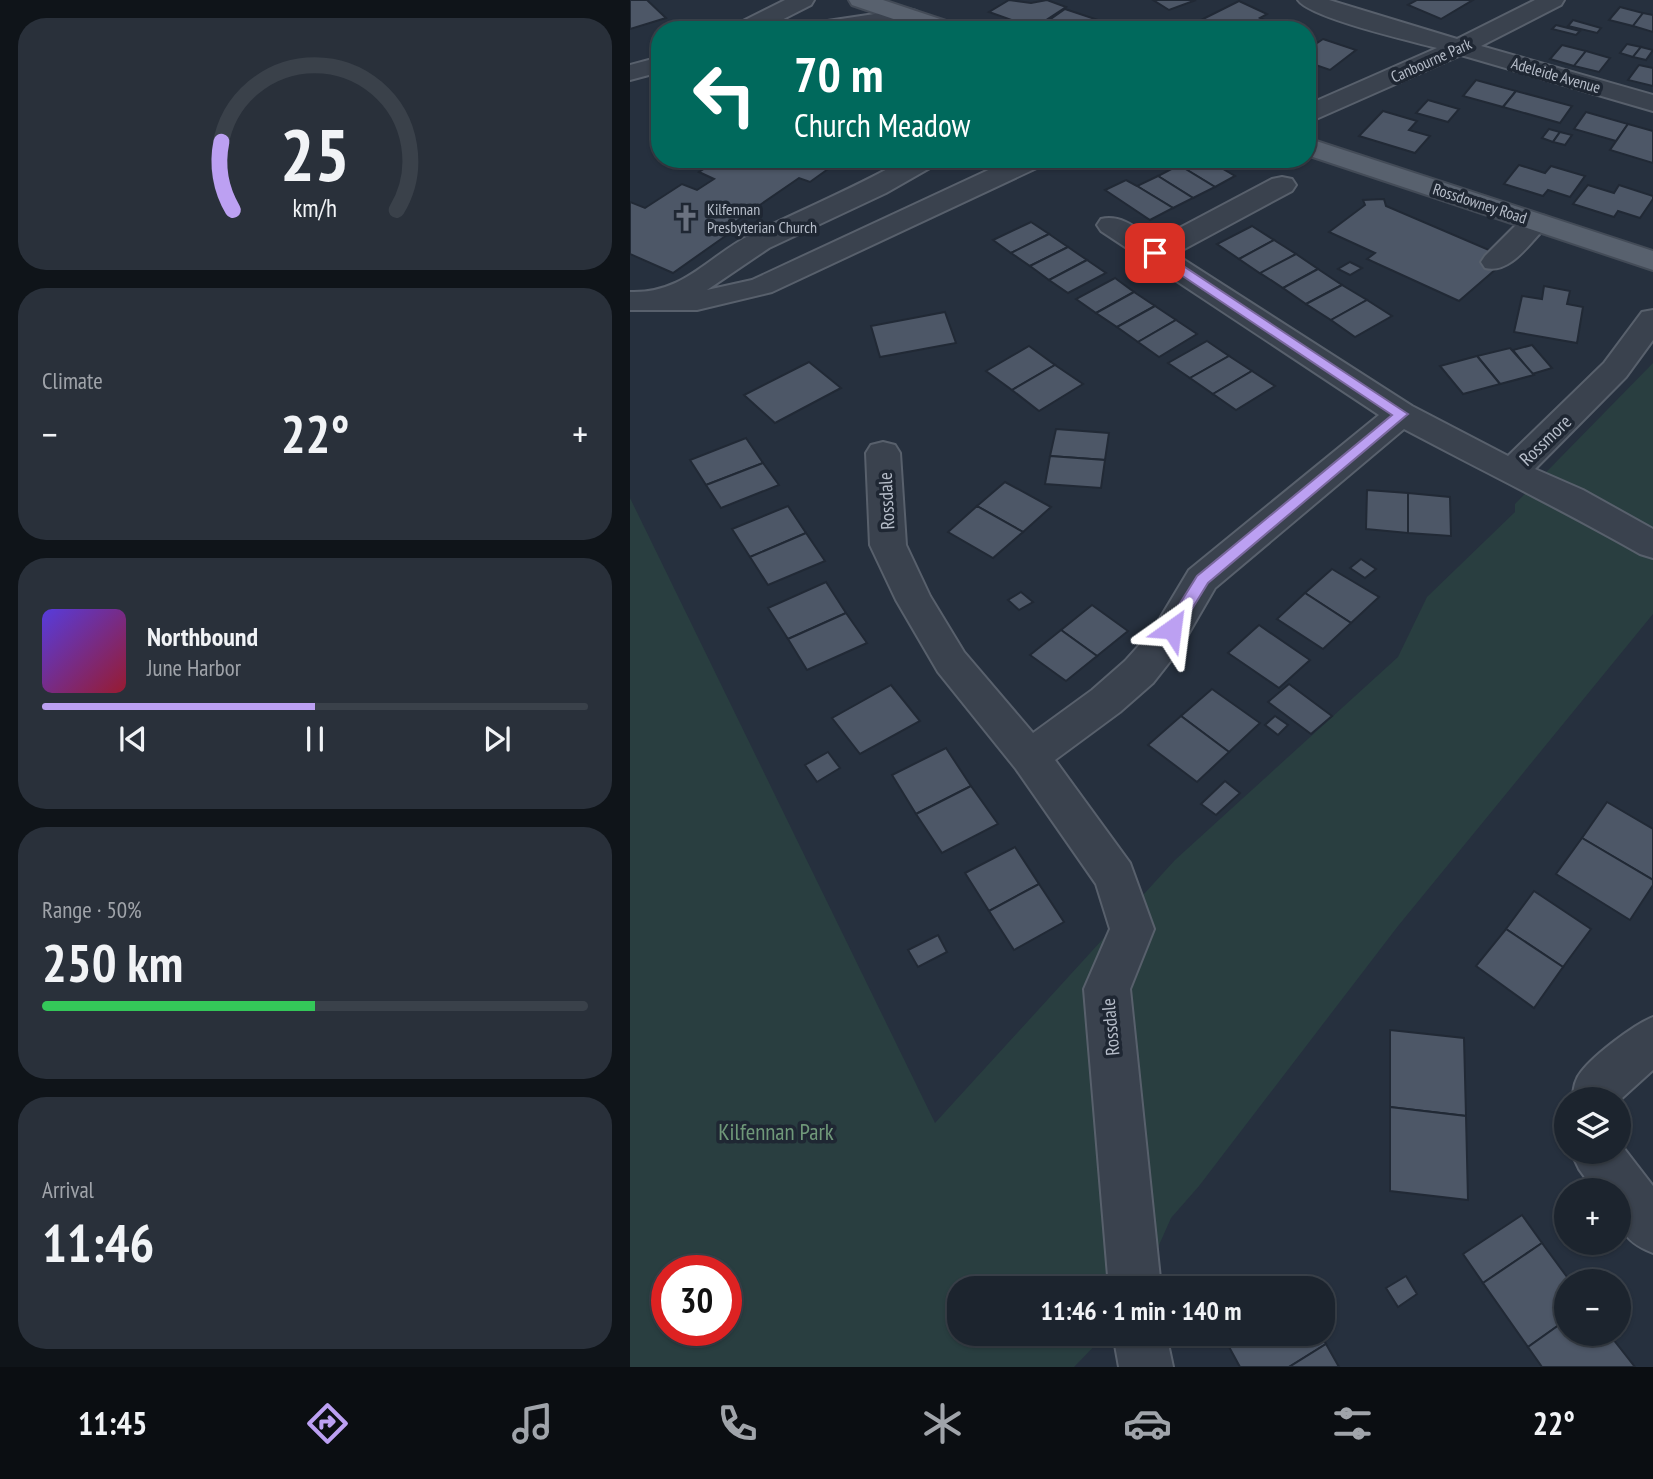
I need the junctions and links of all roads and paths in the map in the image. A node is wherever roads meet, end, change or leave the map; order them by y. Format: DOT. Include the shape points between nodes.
graph roads {
  1 [pos="803,0"];
  2 [pos="1309,0"];
  3 [pos="1553,0"];
  4 [pos="870,1"];
  5 [pos="908,16"];
  6 [pos="761,21"];
  7 [pos="874,21"];
  8 [pos="923,21"];
  9 [pos="1460,47"];
  10 [pos="651,67"];
  11 [pos="630,73"];
  12 [pos="1653,103"];
  13 [pos="1316,111"];
  14 [pos="1316,149"];
  15 [pos="910,168"];
  16 [pos="1015,168"];
  17 [pos="1282,185"];
  18 [pos="1535,222"];
  19 [pos="1111,225"];
  20 [pos="1155,253"];
  21 [pos="1653,261"];
  22 [pos="1495,262"];
  23 [pos="641,302"];
  24 [pos="1653,319"];
  25 [pos="1401,414"];
  26 [pos="883,453"];
  27 [pos="1512,472"];
  28 [pos="1653,545"];
  29 [pos="1030,757"];
  30 [pos="1653,1040"];
  31 [pos="1599,1087"];
  32 [pos="1606,1164"];
  33 [pos="1653,1228"];
  34 [pos="1134,1276"];
  35 [pos="1142,1346"];
  36 [pos="1146,1367"];
  1 -- 6 [label="street"];
  2 -- 9 [label="street, Adeleide Avenue"];
  3 -- 9 [label="street, Canbourne Park"];
  4 -- 5 [label="main road"];
  5 -- 7 [label="street"];
  5 -- 8 [label="main road"];
  9 -- 12 [label="street, Adeleide Avenue"];
  9 -- 13 [label="street, Canbourne Park"];
  10 -- 11 [label="street"];
  14 -- 18 [label="main road, Rossdowney Road"];
  15 -- 23 [label="street" via="759,242 692,287"];
  16 -- 23 [label="street" via="762,286 697,303"];
  17 -- 20 [label="street"];
  18 -- 21 [label="main road, Rossdowney Road"];
  18 -- 22 [label="street"];
  19 -- 20 [label="street"];
  20 -- 25 [label="street"];
  24 -- 27 [label="street, Rossmore" via="1615,370"];
  25 -- 27 [label="street"];
  25 -- 29 [label="street" via="1202,579 1166,640 1139,672"];
  26 -- 29 [label="street, Rossdale" via="888,545 914,600 951,662"];
  27 -- 28 [label="street, Rossmore"];
  29 -- 34 [label="street, Rossdale" via="1115,876 1132,929 1107,989"];
  30 -- 31 [label="street"];
  32 -- 33 [label="street"];
  35 -- 36 [label="street"];
}
